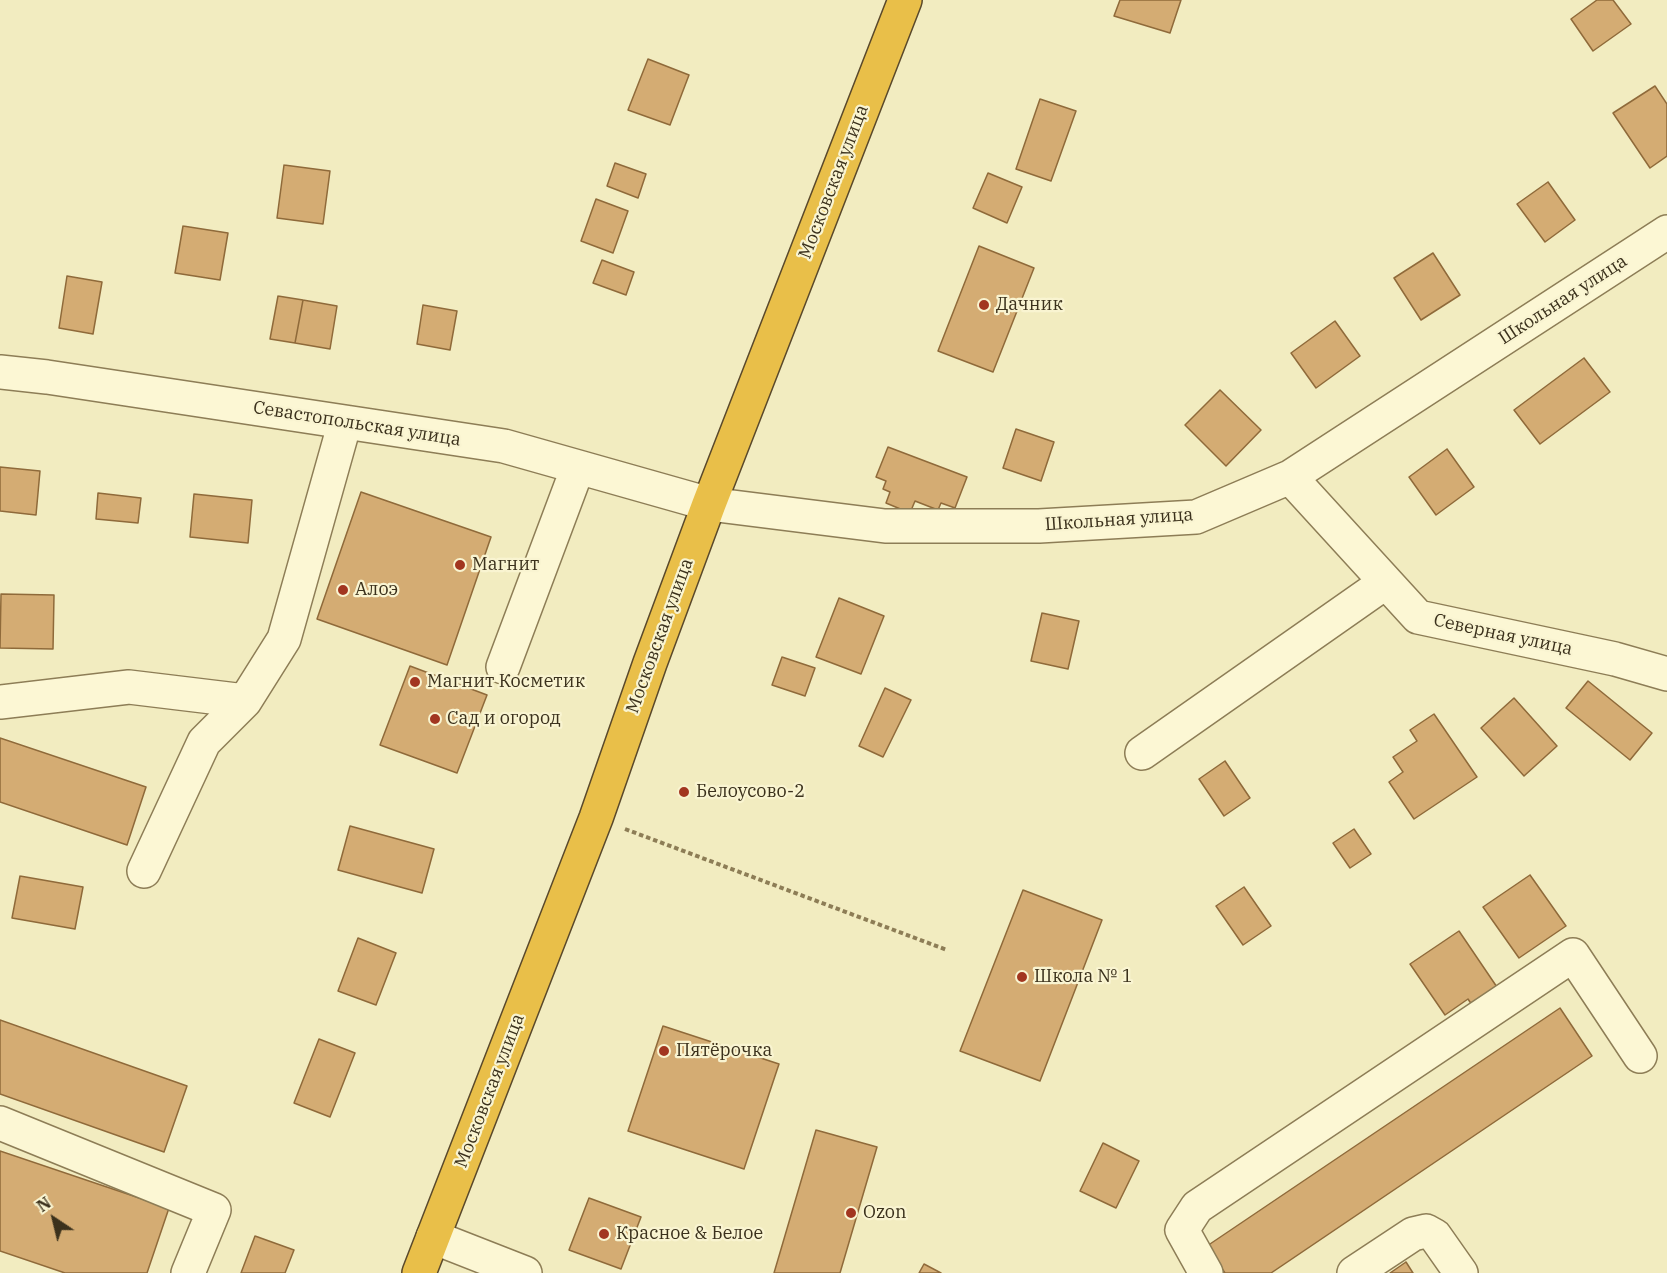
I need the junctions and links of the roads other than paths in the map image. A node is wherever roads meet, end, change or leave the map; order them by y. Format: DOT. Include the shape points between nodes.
graph roads {
  1 [pos="905,0"];
  2 [pos="1667,232"];
  3 [pos="0,372"];
  4 [pos="345,422"];
  5 [pos="578,467"];
  6 [pos="1290,477"];
  7 [pos="709,504"];
  8 [pos="1386,582"];
  9 [pos="503,667"];
  10 [pos="1667,674"];
  11 [pos="245,701"];
  12 [pos="0,702"];
  13 [pos="1142,753"];
  14 [pos="144,871"];
  15 [pos="1640,1056"];
  16 [pos="0,1123"];
  17 [pos="433,1237"];
  18 [pos="188,1273"];
  19 [pos="419,1273"];
  20 [pos="525,1273"];
  21 [pos="1206,1273"];
  22 [pos="1354,1273"];
  23 [pos="1461,1273"];
  1 -- 7 [label="highway, Московская улица"];
  2 -- 6 [label="street, Школьная улица"];
  3 -- 4 [label="street, Севастопольская улица"];
  4 -- 5 [label="street, Севастопольская улица" via="504,446"];
  4 -- 11 [label="street" via="284,639"];
  5 -- 7 [label="street, Севастопольская улица"];
  5 -- 9 [label="street"];
  6 -- 7 [label="street, Школьная улица" via="1196,518 1039,526 885,526"];
  6 -- 8 [label="street, Северная улица"];
  7 -- 17 [label="highway, Московская улица" via="596,818"];
  8 -- 10 [label="street, Северная улица" via="1418,617 1615,659"];
  8 -- 13 [label="street"];
  11 -- 12 [label="street" via="129,687"];
  11 -- 14 [label="street" via="204,742"];
  15 -- 21 [label="street" via="1574,955 1197,1207 1182,1230"];
  16 -- 18 [label="street" via="214,1209"];
  17 -- 19 [label="highway, Московская улица"];
  17 -- 20 [label="street"];
  22 -- 23 [label="street" via="1413,1234 1426,1231 1436,1236"];
}
